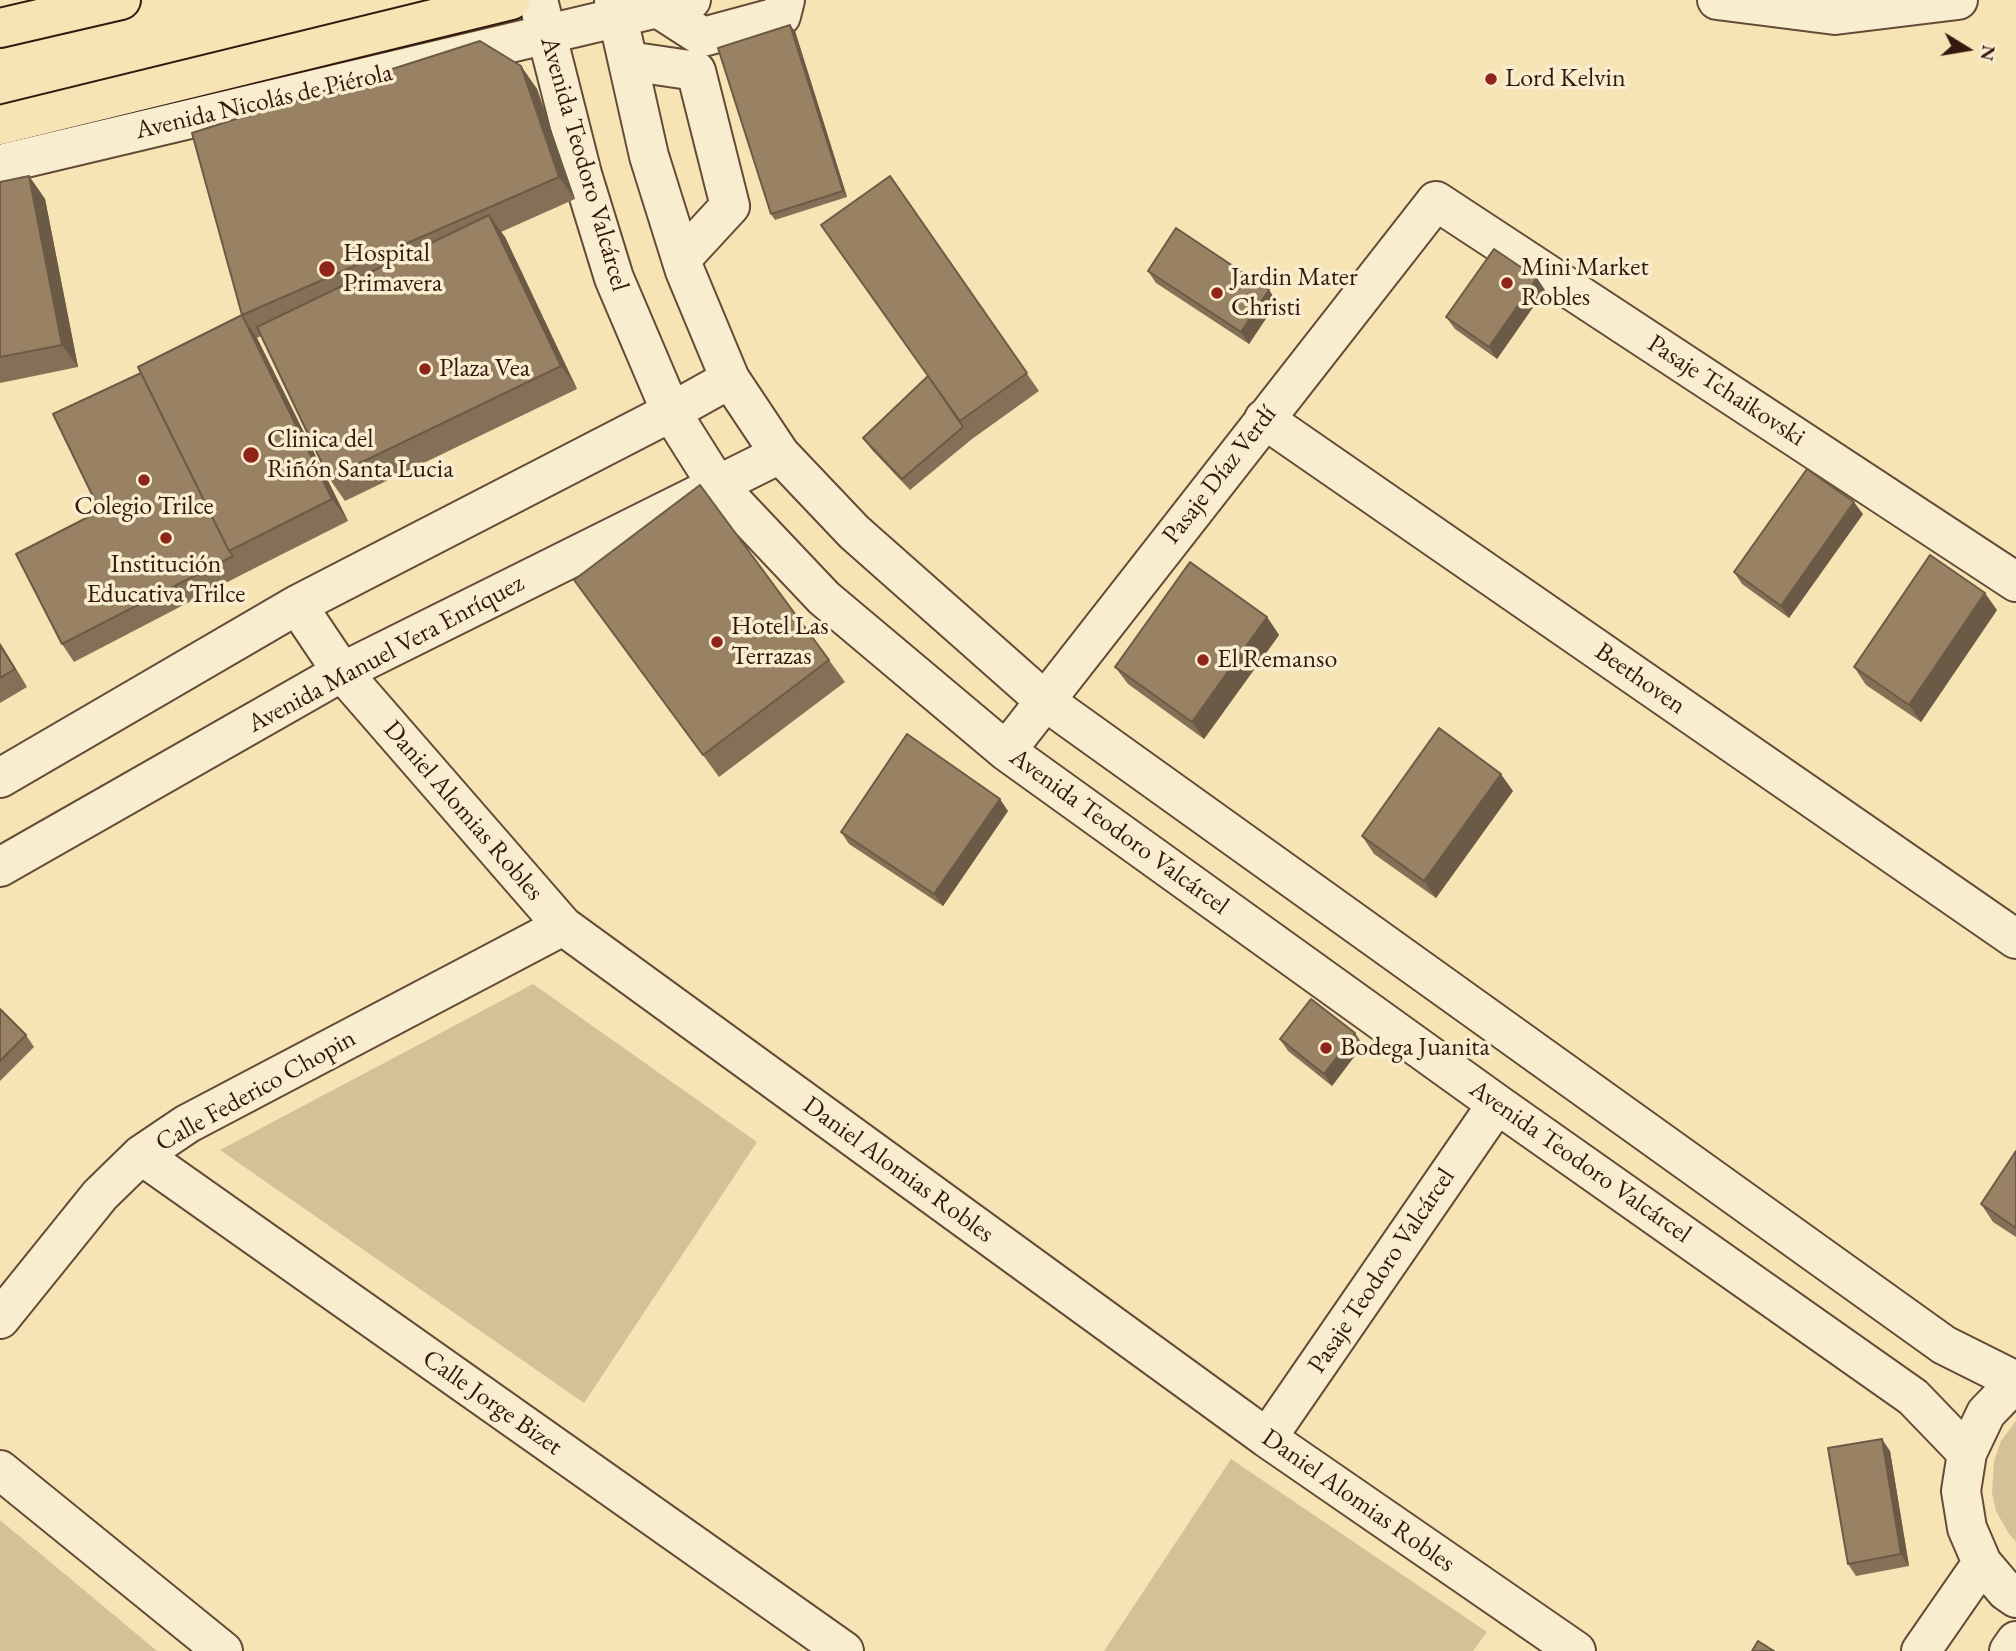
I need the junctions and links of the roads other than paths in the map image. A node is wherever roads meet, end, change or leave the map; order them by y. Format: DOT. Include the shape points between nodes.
graph roads {
  1 [pos="121,0"];
  2 [pos="511,0"];
  3 [pos="785,0"];
  4 [pos="1958,0"];
  5 [pos="1728,1"];
  6 [pos="674,4"];
  7 [pos="616,9"];
  8 [pos="542,17"];
  9 [pos="0,28"];
  10 [pos="699,54"];
  11 [pos="628,61"];
  12 [pos="0,125"];
  13 [pos="0,164"];
  14 [pos="1436,201"];
  15 [pos="681,258"];
  16 [pos="730,379"];
  17 [pos="671,412"];
  18 [pos="1264,419"];
  19 [pos="780,454"];
  20 [pos="717,485"];
  21 [pos="2016,582"];
  22 [pos="297,605"];
  23 [pos="342,672"];
  24 [pos="1045,701"];
  25 [pos="1006,751"];
  26 [pos="0,778"];
  27 [pos="0,867"];
  28 [pos="563,926"];
  29 [pos="2016,939"];
  30 [pos="1497,1104"];
  31 [pos="141,1155"];
  32 [pos="0,1319"];
  33 [pos="2016,1382"];
  34 [pos="1268,1438"];
  35 [pos="1967,1453"];
  36 [pos="0,1470"];
  37 [pos="1982,1563"];
  38 [pos="2016,1598"];
  39 [pos="1528,1638"];
  40 [pos="2016,1641"];
  41 [pos="223,1651"];
  42 [pos="844,1651"];
  43 [pos="1576,1651"];
  44 [pos="1921,1651"];
  45 [pos="2009,1651"];
  1 -- 9 [label="highway"];
  2 -- 12 [label="highway, Avenida Nicolás de Piérola"];
  3 -- 10 [label="street" via="781,16"];
  4 -- 5 [label="street" via="1835,15"];
  6 -- 7 [label="street, Avenida Nicolás de Piérola"];
  6 -- 10 [label="street"];
  7 -- 8 [label="street, Avenida Nicolás de Piérola"];
  7 -- 11 [label="street"];
  8 -- 13 [label="street, Avenida Nicolás de Piérola"];
  8 -- 17 [label="street, Avenida Teodoro Valcárcel" via="614,278"];
  10 -- 11 [label="street"];
  10 -- 15 [label="street" via="730,206"];
  11 -- 15 [label="street" via="649,156"];
  14 -- 18 [label="street, Pasaje Díaz Verdí"];
  14 -- 21 [label="street, Pasaje Tchaikovski"];
  15 -- 16 [label="street"];
  16 -- 17 [label="street"];
  16 -- 19 [label="street"];
  17 -- 20 [label="street, Avenida Teodoro Valcárcel"];
  17 -- 22 [label="street"];
  18 -- 24 [label="street, Pasaje Díaz Verdí"];
  18 -- 29 [label="street, Beethoven"];
  19 -- 20 [label="street, Avenida Manuel Vera Enríquez"];
  19 -- 24 [label="street" via="853,532"];
  20 -- 23 [label="street, Avenida Manuel Vera Enríquez"];
  20 -- 25 [label="street, Avenida Teodoro Valcárcel" via="824,598"];
  22 -- 23 [label="street, Daniel Alomias Robles"];
  22 -- 26 [label="street"];
  23 -- 27 [label="street, Avenida Manuel Vera Enríquez"];
  23 -- 28 [label="street, Daniel Alomias Robles"];
  24 -- 25 [label="street, Pasaje Díaz Verdí"];
  24 -- 33 [label="street" via="1944,1345"];
  25 -- 30 [label="street, Avenida Teodoro Valcárcel"];
  28 -- 31 [label="street, Calle Federico Chopin" via="187,1124"];
  28 -- 34 [label="street, Daniel Alomias Robles"];
  30 -- 34 [label="street, Pasaje Teodoro Valcárcel"];
  30 -- 35 [label="street, Avenida Teodoro Valcárcel" via="1913,1397"];
  31 -- 32 [label="street, Calle Federico Chopin" via="100,1195"];
  31 -- 42 [label="street, Calle Jorge Bizet"];
  33 -- 35 [label="street" via="1986,1413"];
  34 -- 39 [label="street, Daniel Alomias Robles"];
  35 -- 37 [label="street" via="1961,1491 1967,1528"];
  36 -- 41 [label="street"];
  37 -- 38 [label="street"];
  37 -- 44 [label="street"];
  39 -- 43 [label="street, Daniel Alomias Robles"];
  40 -- 45 [label="street"];
}
